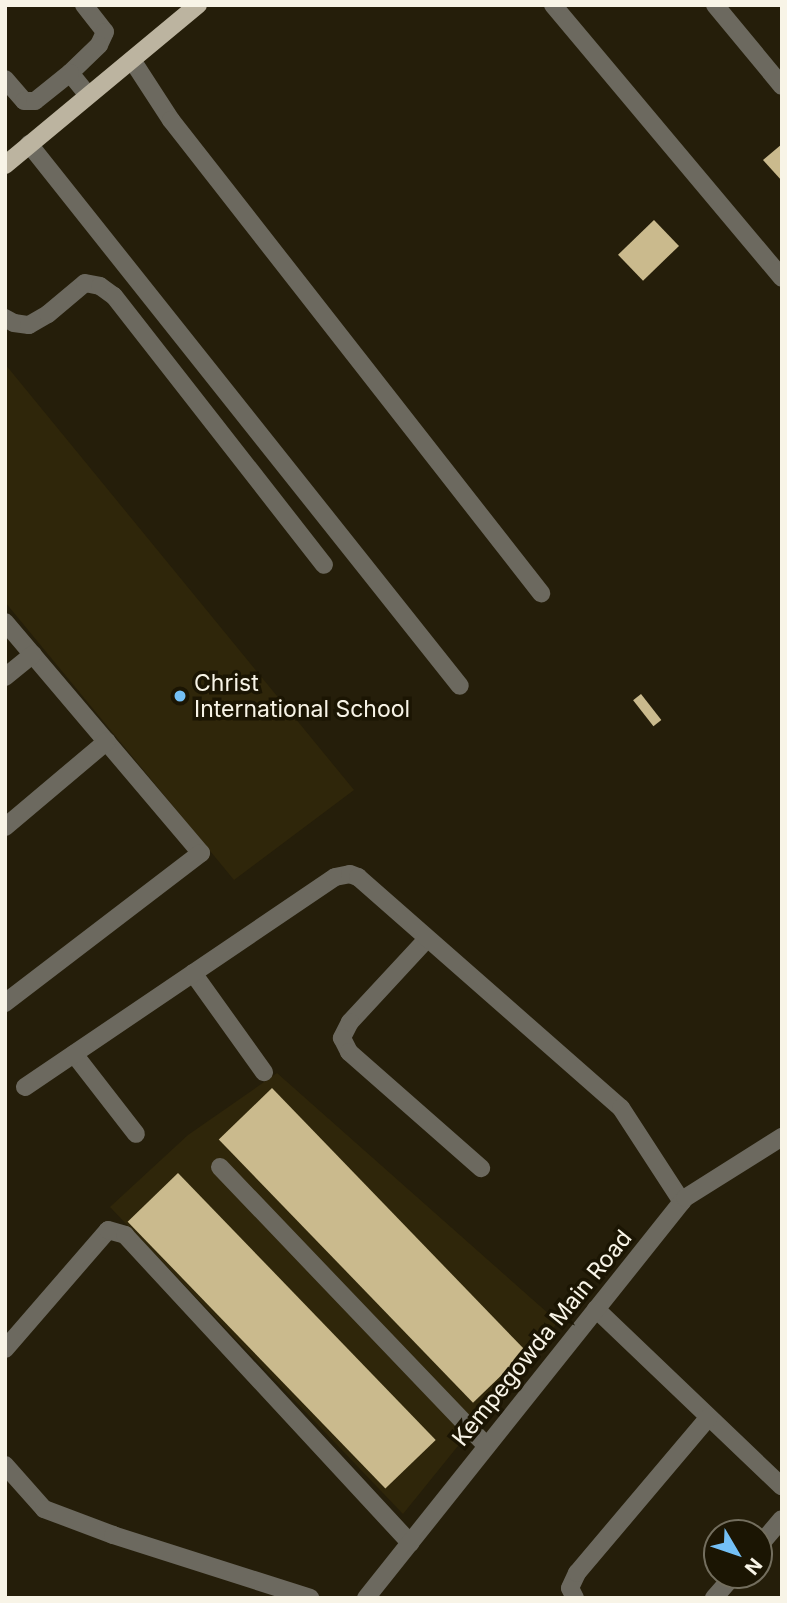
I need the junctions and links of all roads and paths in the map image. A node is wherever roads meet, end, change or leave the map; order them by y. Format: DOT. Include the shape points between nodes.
graph roads {
  1 [pos="84,5"];
  2 [pos="198,5"];
  3 [pos="553,5"];
  4 [pos="715,5"];
  5 [pos="132,60"];
  6 [pos="70,73"];
  7 [pos="5,79"];
  8 [pos="782,86"];
  9 [pos="88,95"];
  10 [pos="29,144"];
  11 [pos="5,165"];
  12 [pos="782,278"];
  13 [pos="5,318"];
  14 [pos="324,565"];
  15 [pos="541,593"];
  16 [pos="5,621"];
  17 [pos="33,654"];
  18 [pos="5,677"];
  19 [pos="460,686"];
  20 [pos="107,741"];
  21 [pos="5,827"];
  22 [pos="426,940"];
  23 [pos="193,973"];
  24 [pos="5,1003"];
  25 [pos="74,1054"];
  26 [pos="264,1072"];
  27 [pos="25,1087"];
  28 [pos="136,1134"];
  29 [pos="782,1137"];
  30 [pos="220,1167"];
  31 [pos="481,1168"];
  32 [pos="682,1202"];
  33 [pos="596,1309"];
  34 [pos="5,1349"];
  35 [pos="709,1417"];
  36 [pos="487,1446"];
  37 [pos="5,1465"];
  38 [pos="782,1488"];
  39 [pos="410,1543"];
  40 [pos="310,1598"];
  41 [pos="366,1598"];
  42 [pos="575,1598"];
  1 -- 6 [label="street" via="105,33"];
  2 -- 5 [label="main road"];
  3 -- 12 [label="street"];
  4 -- 8 [label="street"];
  5 -- 9 [label="main road"];
  5 -- 15 [label="street" via="171,120"];
  6 -- 7 [label="street" via="35,101 24,101"];
  6 -- 9 [label="street"];
  9 -- 10 [label="main road"];
  10 -- 11 [label="main road"];
  10 -- 19 [label="street"];
  13 -- 14 [label="street" via="29,325 85,283 114,296"];
  16 -- 17 [label="street"];
  17 -- 18 [label="street"];
  17 -- 20 [label="street"];
  20 -- 21 [label="street"];
  20 -- 24 [label="street" via="201,853"];
  22 -- 23 [label="street" via="358,877 342,874"];
  22 -- 31 [label="street" via="350,1022 342,1038 349,1052"];
  22 -- 32 [label="street" via="621,1108"];
  23 -- 25 [label="street"];
  23 -- 26 [label="street"];
  25 -- 27 [label="street"];
  25 -- 28 [label="street"];
  29 -- 32 [label="street, Kempegowda Main Road"];
  30 -- 36 [label="street"];
  32 -- 33 [label="street, Kempegowda Main Road"];
  33 -- 35 [label="street"];
  33 -- 36 [label="street, Kempegowda Main Road"];
  34 -- 39 [label="street" via="108,1230 125,1235"];
  35 -- 38 [label="street"];
  35 -- 42 [label="street" via="577,1573 570,1588"];
  36 -- 39 [label="street, Kempegowda Main Road"];
  37 -- 40 [label="street" via="44,1509"];
  39 -- 41 [label="street, Kempegowda Main Road"];
}
